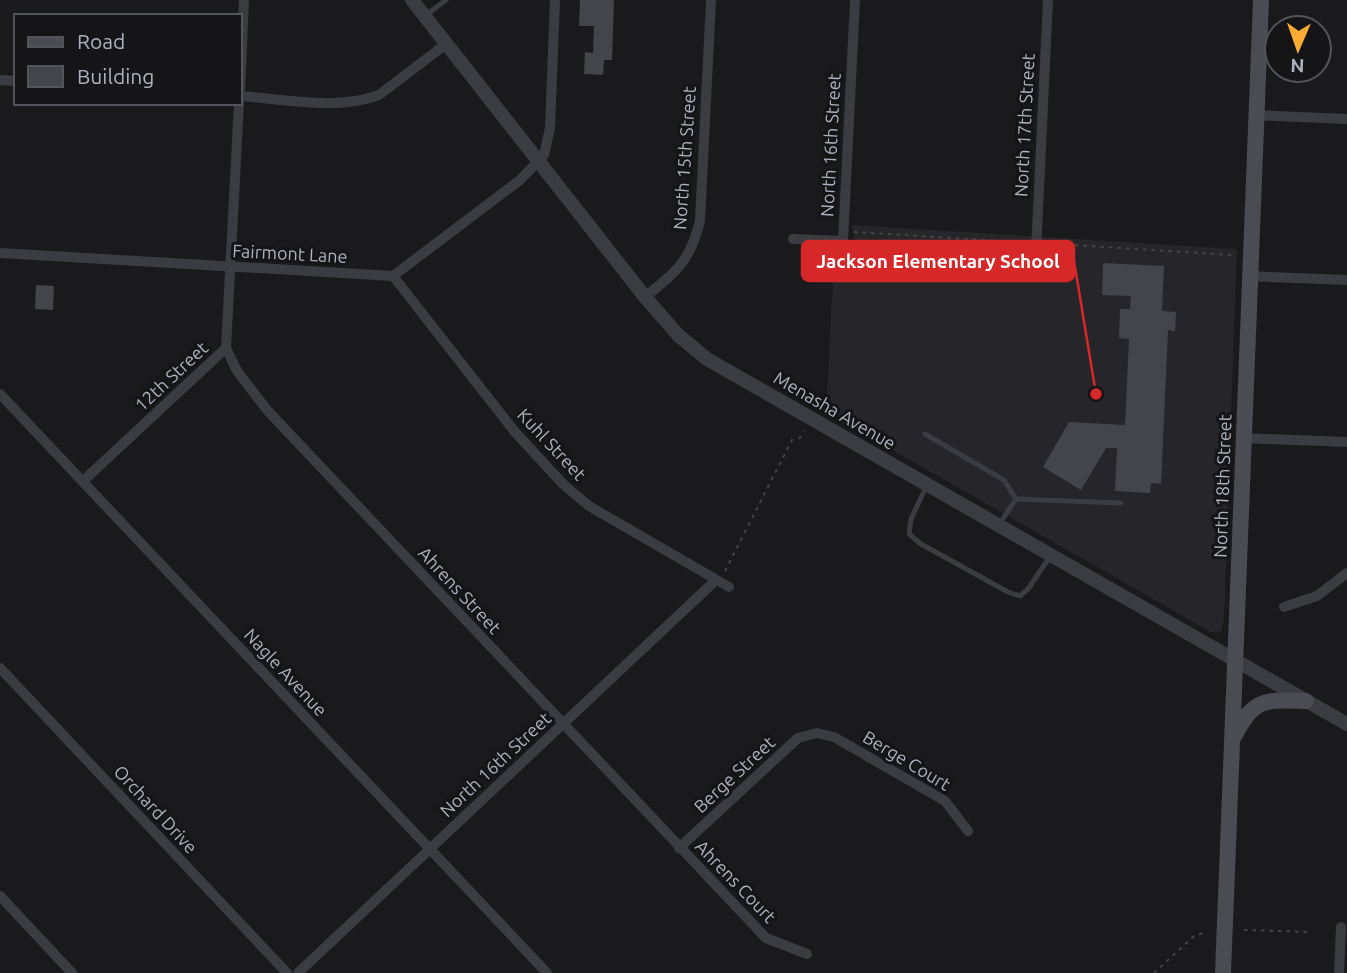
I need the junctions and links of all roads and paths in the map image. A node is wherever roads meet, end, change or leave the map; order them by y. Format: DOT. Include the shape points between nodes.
graph roads {
  1 [pos="244,0"];
  2 [pos="412,0"];
  3 [pos="446,0"];
  4 [pos="555,0"];
  5 [pos="711,0"];
  6 [pos="855,0"];
  7 [pos="1048,0"];
  8 [pos="1261,0"];
  9 [pos="425,16"];
  10 [pos="446,44"];
  11 [pos="242,47"];
  12 [pos="242,94"];
  13 [pos="239,105"];
  14 [pos="1255,115"];
  15 [pos="1347,119"];
  16 [pos="539,162"];
  17 [pos="855,232"];
  18 [pos="793,239"];
  19 [pos="1017,242"];
  20 [pos="1058,244"];
  21 [pos="1036,252"];
  22 [pos="0,253"];
  23 [pos="1233,255"];
  24 [pos="231,268"];
  25 [pos="393,276"];
  26 [pos="1248,276"];
  27 [pos="1347,280"];
  28 [pos="645,298"];
  29 [pos="226,348"];
  30 [pos="0,394"];
  31 [pos="804,431"];
  32 [pos="925,434"];
  33 [pos="794,436"];
  34 [pos="1242,438"];
  35 [pos="799,439"];
  36 [pos="1347,442"];
  37 [pos="83,481"];
  38 [pos="927,485"];
  39 [pos="1016,499"];
  40 [pos="1121,503"];
  41 [pos="998,526"];
  42 [pos="1051,555"];
  43 [pos="725,572"];
  44 [pos="1347,573"];
  45 [pos="716,580"];
  46 [pos="729,587"];
  47 [pos="1284,607"];
  48 [pos="1236,662"];
  49 [pos="0,668"];
  50 [pos="1306,701"];
  51 [pos="563,724"];
  52 [pos="1347,724"];
  53 [pos="817,733"];
  54 [pos="1232,740"];
  55 [pos="968,831"];
  56 [pos="679,848"];
  57 [pos="429,850"];
  58 [pos="0,896"];
  59 [pos="1341,927"];
  60 [pos="1244,930"];
  61 [pos="1205,932"];
  62 [pos="1311,932"];
  63 [pos="807,954"];
  64 [pos="72,973"];
  65 [pos="287,973"];
  66 [pos="298,973"];
  67 [pos="547,973"];
  68 [pos="1154,973"];
  69 [pos="1223,973"];
  70 [pos="1339,973"];
  1 -- 11 [label="street"];
  2 -- 9 [label="street, Menasha Avenue"];
  3 -- 9 [label="lane"];
  4 -- 16 [label="street" via="550,128 547,149"];
  5 -- 28 [label="street, North 15th Street" via="700,221 684,262"];
  6 -- 18 [label="street, North 16th Street" via="843,241"];
  7 -- 21 [label="street, North 17th Street"];
  8 -- 14 [label="main road, North 18th Street"];
  9 -- 10 [label="street, Menasha Avenue"];
  10 -- 12 [label="street" via="366,100 334,103"];
  10 -- 16 [label="street, Menasha Avenue"];
  13 -- 24 [label="street, 12th Street"];
  14 -- 15 [label="street"];
  14 -- 26 [label="main road, North 18th Street"];
  16 -- 25 [label="street"];
  16 -- 28 [label="street, Menasha Avenue"];
  17 -- 19 [label="path"];
  20 -- 23 [label="path"];
  22 -- 24 [label="street, Fairmont Lane"];
  24 -- 25 [label="street, Fairmont Lane"];
  24 -- 29 [label="street, 12th Street"];
  25 -- 45 [label="street, Kuhl Street" via="515,432 564,484 589,506"];
  26 -- 27 [label="street"];
  26 -- 34 [label="main road, North 18th Street"];
  28 -- 38 [label="street, Menasha Avenue" via="707,359"];
  29 -- 37 [label="street, 12th Street"];
  29 -- 51 [label="street, Ahrens Street" via="237,371 268,411"];
  30 -- 37 [label="street, Nagle Avenue"];
  31 -- 35 [label="path"];
  32 -- 39 [label="lane" via="1004,480"];
  33 -- 43 [label="path"];
  34 -- 36 [label="street"];
  34 -- 48 [label="main road, North 18th Street"];
  37 -- 57 [label="street, Nagle Avenue"];
  38 -- 41 [label="street, Menasha Avenue"];
  38 -- 42 [label="lane" via="909,534 921,544 1020,596"];
  39 -- 40 [label="lane"];
  39 -- 41 [label="lane"];
  41 -- 42 [label="street, Menasha Avenue"];
  42 -- 48 [label="street, Menasha Avenue"];
  44 -- 47 [label="street" via="1317,596"];
  45 -- 46 [label="street, Kuhl Street"];
  45 -- 51 [label="street, North 16th Street"];
  48 -- 50 [label="street, Menasha Avenue"];
  48 -- 54 [label="main road, North 18th Street"];
  49 -- 65 [label="street, Orchard Drive"];
  50 -- 52 [label="street, Menasha Avenue"];
  50 -- 54 [label="main road" via="1255,706"];
  51 -- 56 [label="street, Ahrens Street"];
  51 -- 57 [label="street, North 16th Street"];
  53 -- 55 [label="street, Berge Court" via="834,737 945,801"];
  53 -- 56 [label="street, Berge Street" via="798,738"];
  54 -- 69 [label="main road, North 18th Street"];
  56 -- 63 [label="street, Ahrens Court" via="766,938"];
  57 -- 66 [label="street, North 16th Street"];
  57 -- 67 [label="street, Nagle Avenue"];
  58 -- 64 [label="street"];
  59 -- 70 [label="street"];
  60 -- 62 [label="path"];
  61 -- 68 [label="path" via="1193,937"];
}
